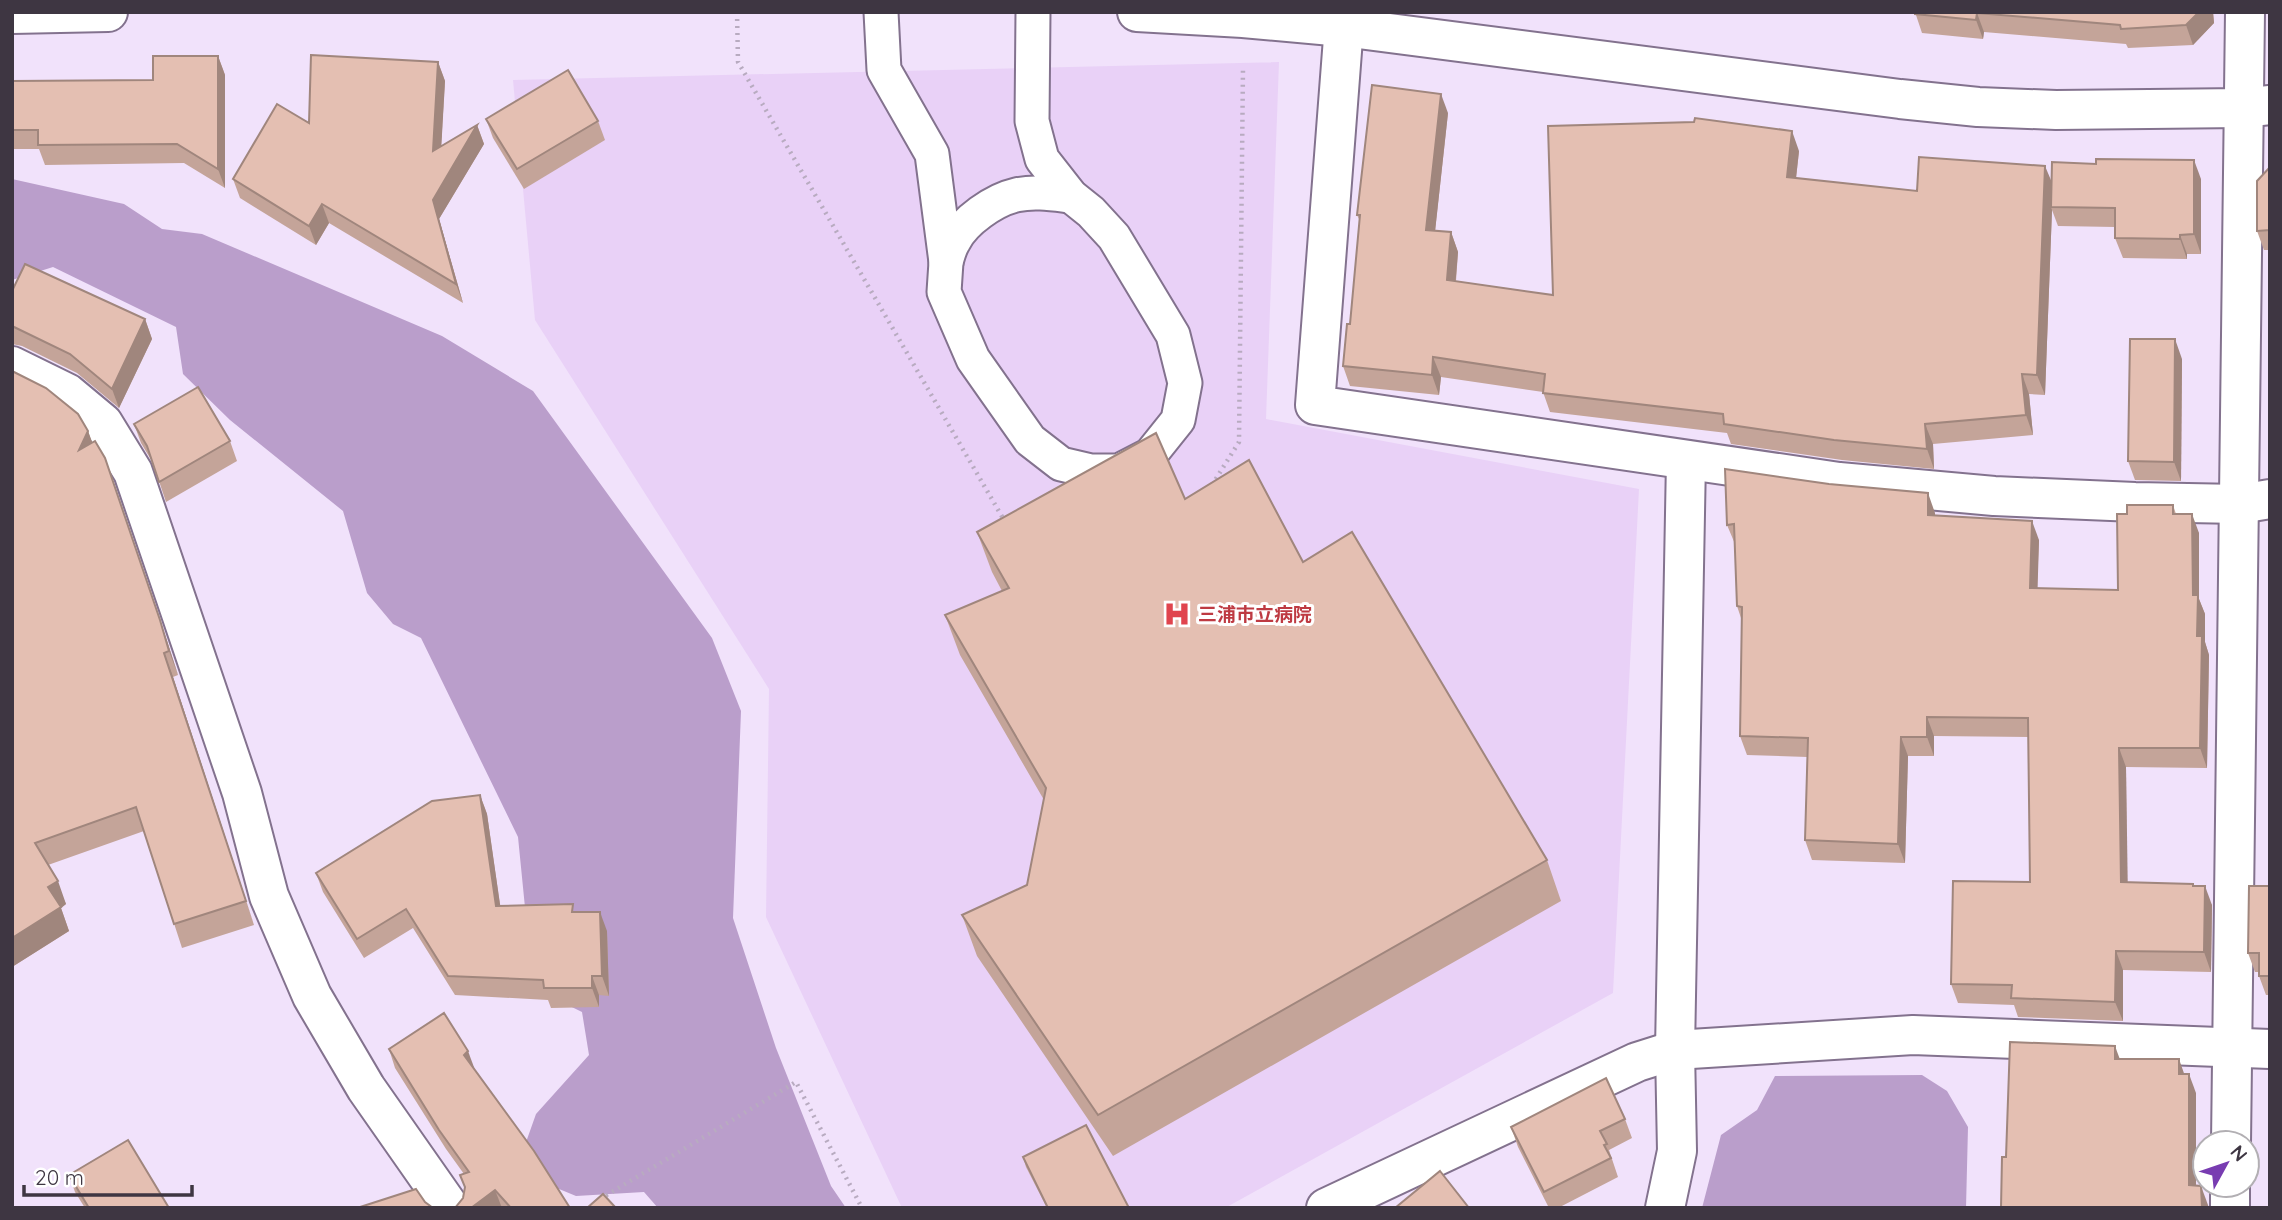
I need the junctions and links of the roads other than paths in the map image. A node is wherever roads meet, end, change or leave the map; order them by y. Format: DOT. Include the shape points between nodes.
graph roads {
  1 [pos="108,12"];
  2 [pos="881,12"];
  3 [pos="1033,12"];
  4 [pos="1137,12"];
  5 [pos="2245,12"];
  6 [pos="12,14"];
  7 [pos="1344,20"];
  8 [pos="2256,106"];
  9 [pos="1071,196"];
  10 [pos="946,262"];
  11 [pos="12,366"];
  12 [pos="1686,460"];
  13 [pos="2255,501"];
  14 [pos="2232,1048"];
  15 [pos="2270,1049"];
  16 [pos="1675,1050"];
  17 [pos="2231,1129"];
  18 [pos="450,1208"];
  19 [pos="1326,1208"];
  20 [pos="1665,1208"];
  1 -- 6 [label="street"];
  2 -- 10 [label="lane" via="884,70 932,154"];
  3 -- 9 [label="lane" via="1032,121 1042,159"];
  4 -- 7 [label="street"];
  5 -- 8 [label="street"];
  7 -- 8 [label="street" via="1978,107"];
  7 -- 12 [label="street" via="1315,405"];
  8 -- 13 [label="street"];
  9 -- 10 [label="lane" via="1013,196 988,208 954,240"];
  9 -- 10 [label="lane" via="1114,237 1173,335 1185,383 1178,420 1150,454 1119,471 1061,464 1030,440 973,359 944,292"];
  11 -- 18 [label="street" via="67,393 103,423 133,472 242,793 270,896 312,996 366,1088"];
  12 -- 13 [label="street" via="1839,482 1994,496"];
  12 -- 16 [label="street"];
  13 -- 14 [label="street"];
  14 -- 15 [label="street"];
  14 -- 16 [label="street" via="1913,1035"];
  14 -- 17 [label="street"];
  16 -- 19 [label="street" via="1637,1062"];
  16 -- 20 [label="street" via="1677,1151"];
}
